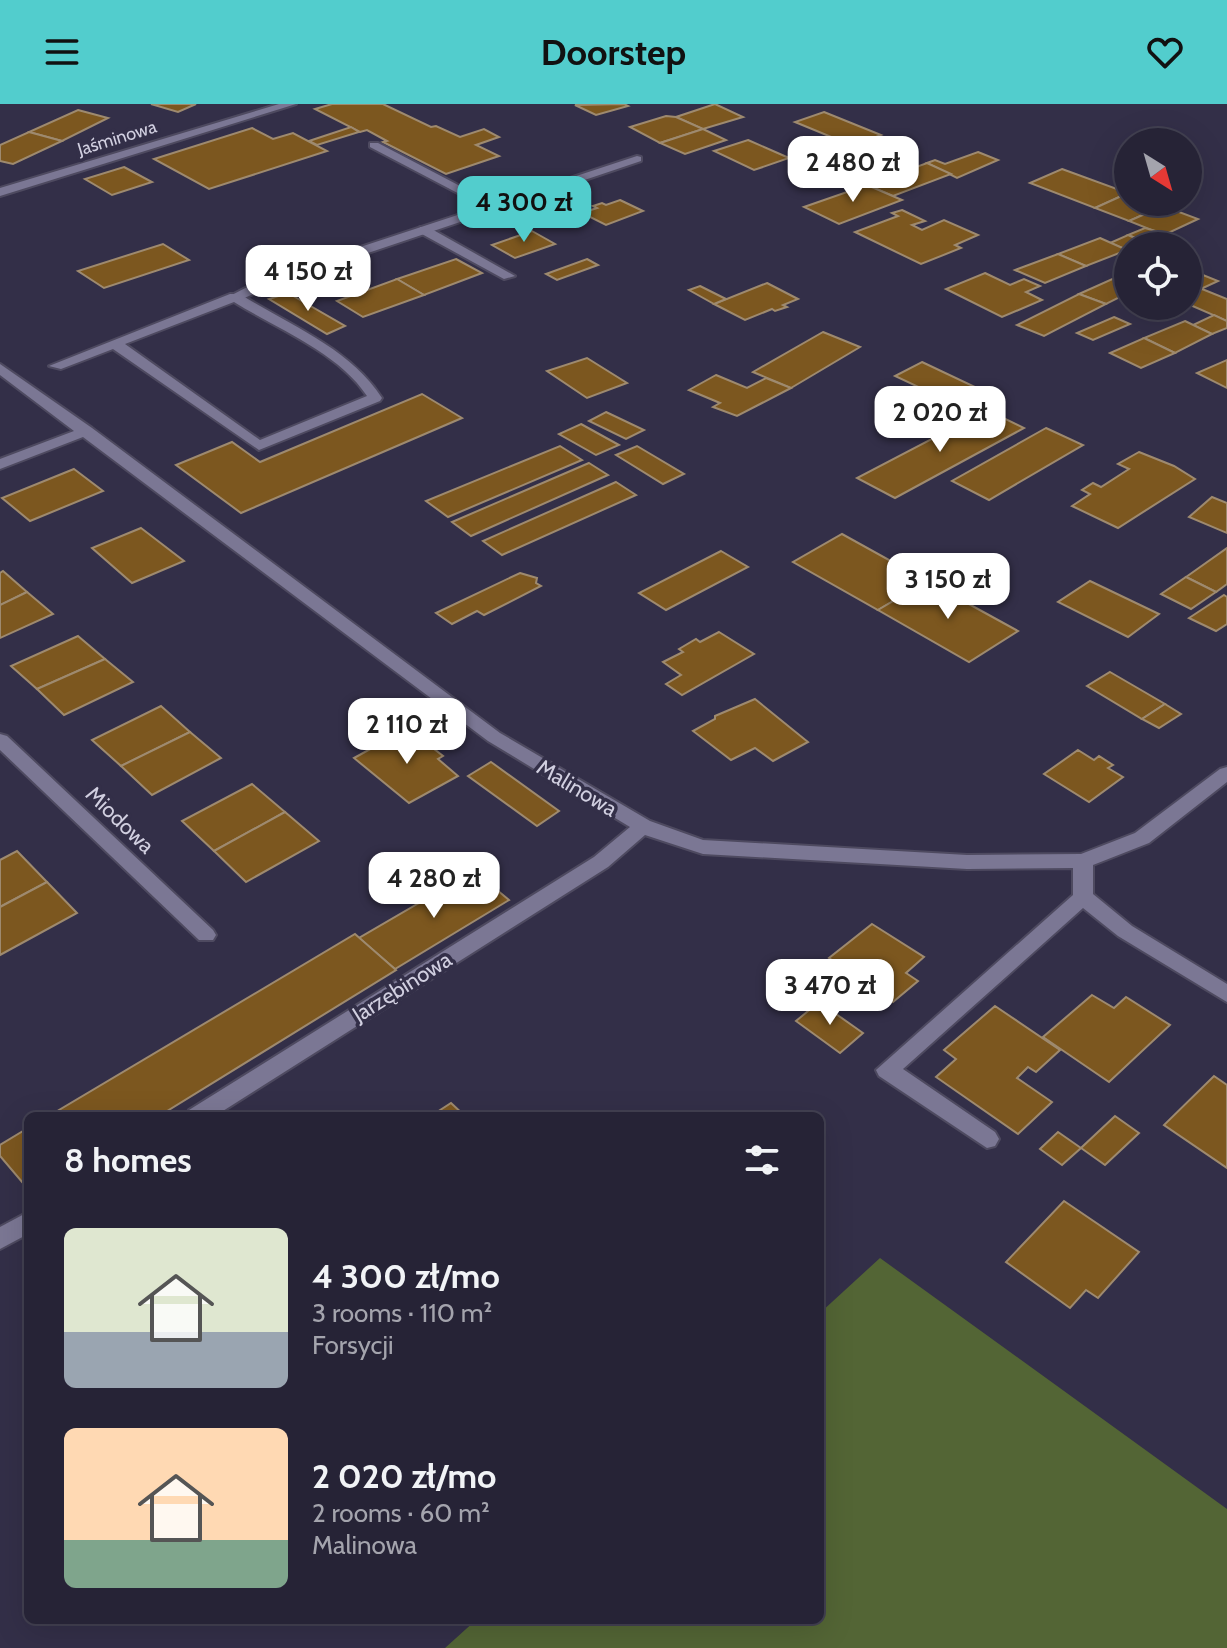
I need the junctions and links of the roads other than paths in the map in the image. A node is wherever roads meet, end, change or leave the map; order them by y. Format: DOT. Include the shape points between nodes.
graph roads {
  1 [pos="291,104"];
  2 [pos="374,145"];
  3 [pos="637,159"];
  4 [pos="0,192"];
  5 [pos="494,207"];
  6 [pos="424,230"];
  7 [pos="509,276"];
  8 [pos="235,297"];
  9 [pos="114,343"];
  10 [pos="56,366"];
  11 [pos="0,368"];
  12 [pos="87,431"];
  13 [pos="0,464"];
  14 [pos="0,740"];
  15 [pos="1227,773"];
  16 [pos="643,826"];
  17 [pos="1083,861"];
  18 [pos="1083,897"];
  19 [pos="206,935"];
  20 [pos="1227,994"];
  21 [pos="203,1112"];
  22 [pos="987,1139"];
  23 [pos="24,1224"];
  24 [pos="0,1239"];
  1 -- 4 [label="street, Jaśminowa"];
  2 -- 5 [label="street"];
  3 -- 5 [label="street"];
  5 -- 6 [label="street"];
  6 -- 7 [label="street"];
  6 -- 8 [label="street"];
  8 -- 9 [label="street"];
  8 -- 9 [label="street" via="331,356 369,384 375,398 259,446"];
  9 -- 10 [label="street"];
  11 -- 12 [label="street, Malinowa"];
  12 -- 13 [label="street"];
  12 -- 16 [label="street, Malinowa" via="494,737"];
  14 -- 19 [label="street, Miodowa"];
  15 -- 17 [label="street, Malinowa" via="1142,838"];
  16 -- 17 [label="street, Malinowa" via="703,847 967,862"];
  16 -- 21 [label="street, Jarzębinowa" via="601,862"];
  17 -- 18 [label="street"];
  18 -- 20 [label="street" via="1125,931"];
  18 -- 22 [label="street" via="887,1070"];
  23 -- 24 [label="street"];
}
